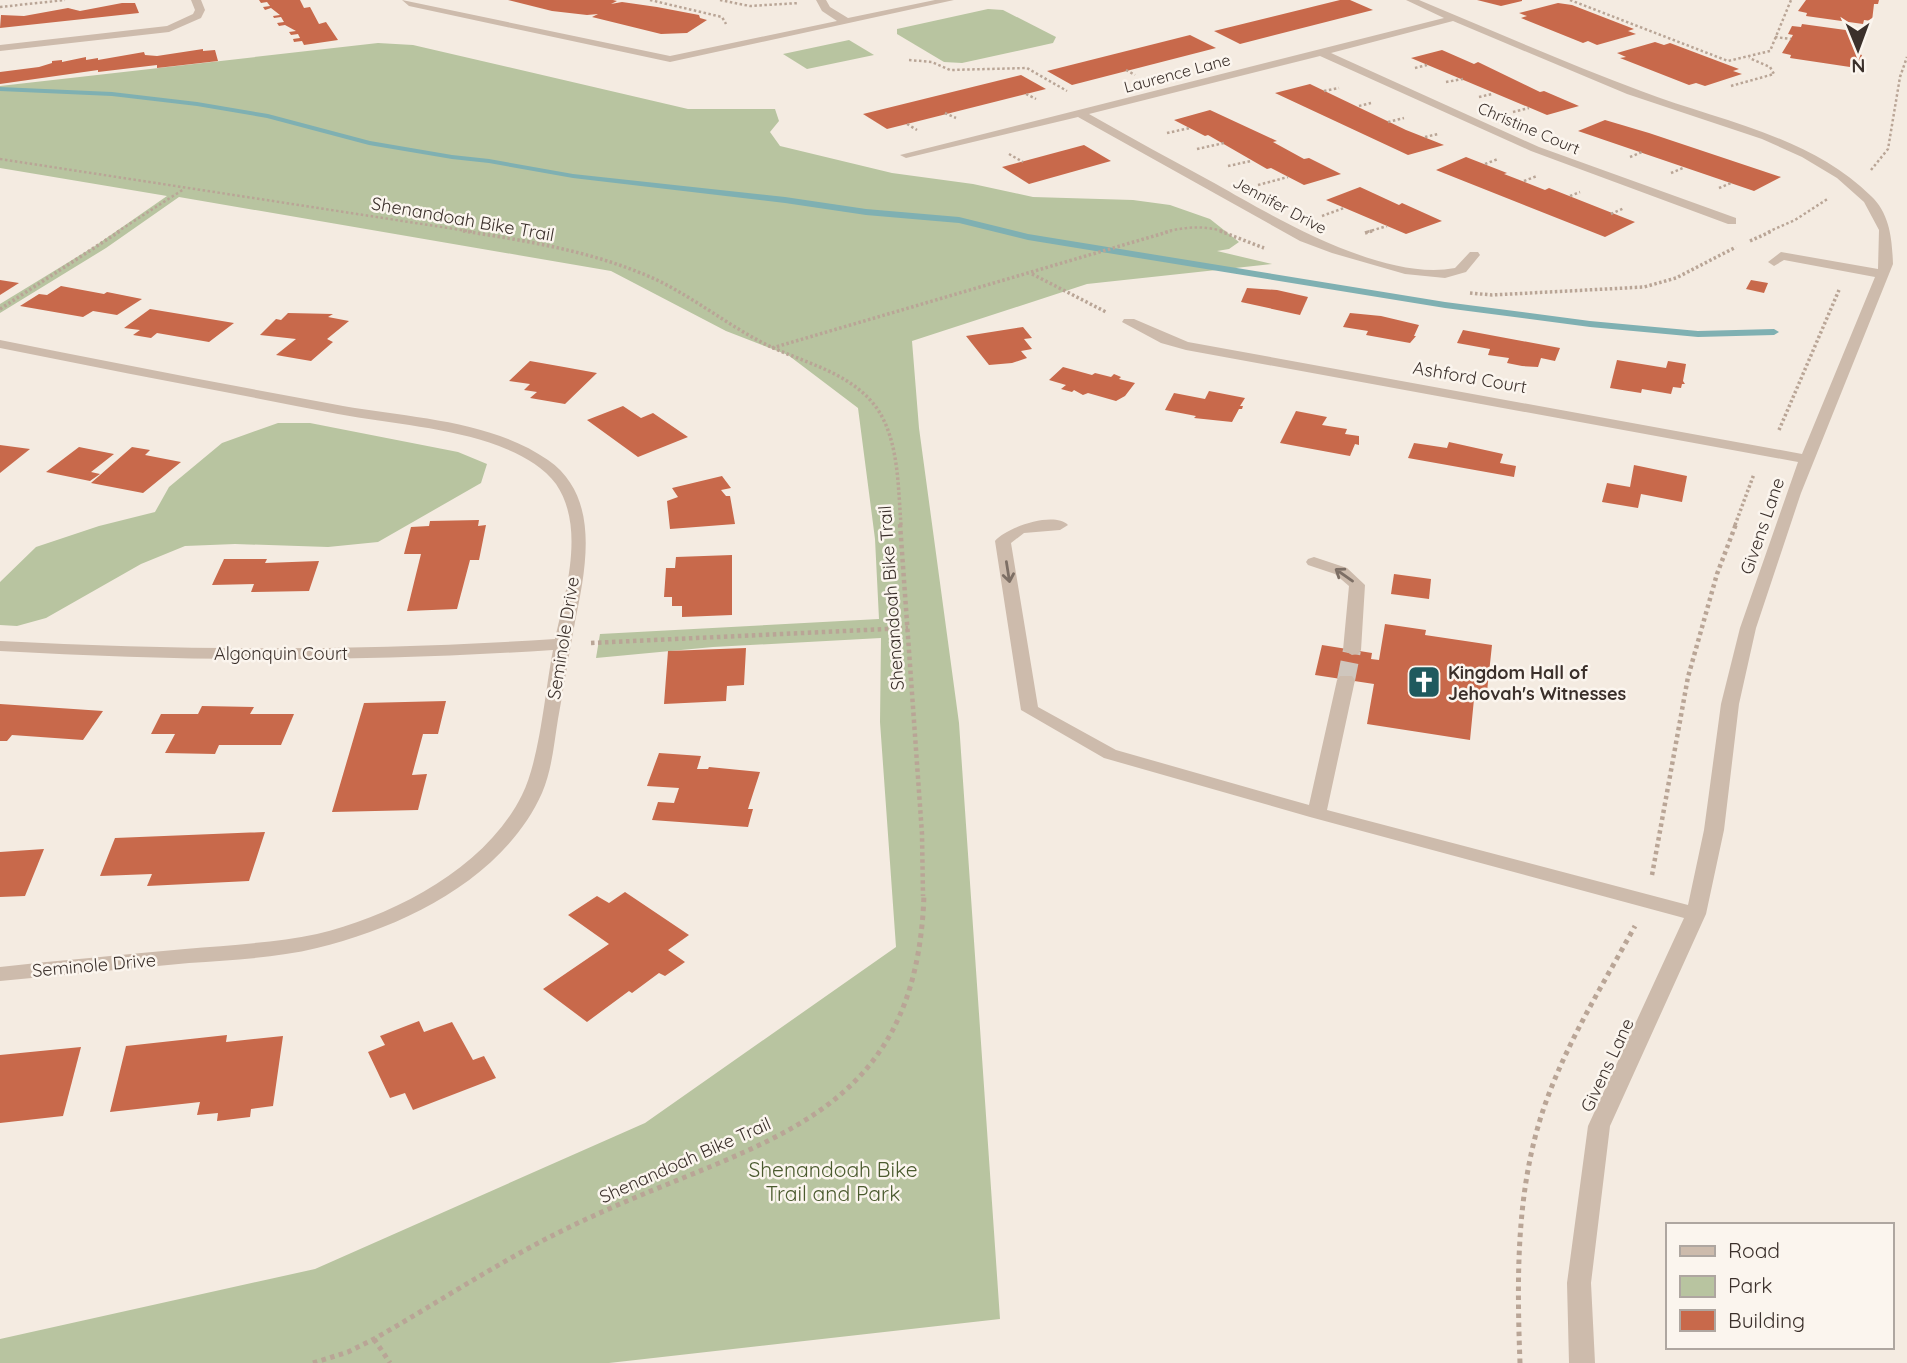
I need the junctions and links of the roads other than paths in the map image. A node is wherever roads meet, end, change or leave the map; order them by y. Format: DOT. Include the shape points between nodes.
graph roads {
  1 [pos="195,0"];
  2 [pos="407,0"];
  3 [pos="821,0"];
  4 [pos="949,0"];
  5 [pos="1411,0"];
  6 [pos="1455,18"];
  7 [pos="845,21"];
  8 [pos="0,48"];
  9 [pos="1320,52"];
  10 [pos="1080,114"];
  11 [pos="906,155"];
  12 [pos="1732,220"];
  13 [pos="1474,256"];
  14 [pos="1774,262"];
  15 [pos="1883,274"];
  16 [pos="1129,322"];
  17 [pos="0,344"];
  18 [pos="1807,459"];
  19 [pos="1060,525"];
  20 [pos="1314,562"];
  21 [pos="563,644"];
  22 [pos="0,646"];
  23 [pos="1352,650"];
  24 [pos="1346,680"];
  25 [pos="1317,813"];
  26 [pos="1696,914"];
  27 [pos="0,974"];
  28 [pos="1583,1363"];
  1 -- 8 [label="street" via="200,10 197,16 169,29"];
  2 -- 7 [label="street" via="670,59"];
  3 -- 7 [label="street"];
  4 -- 7 [label="street"];
  5 -- 6 [label="street, Givens Lane"];
  6 -- 9 [label="street, Laurence Lane"];
  6 -- 15 [label="street, Givens Lane" via="1611,84 1757,131 1855,182 1874,200 1885,221 1891,252"];
  9 -- 10 [label="street, Laurence Lane"];
  9 -- 12 [label="street, Christine Court" via="1535,149"];
  10 -- 11 [label="street, Laurence Lane"];
  10 -- 13 [label="street, Jennifer Drive" via="1304,238 1337,251 1437,274 1461,270"];
  14 -- 15 [label="street" via="1781,256"];
  15 -- 18 [label="street, Givens Lane"];
  16 -- 18 [label="street, Ashford Court" via="1186,346"];
  17 -- 21 [label="street, Seminole Drive" via="423,424 530,454 566,486 577,514"];
  18 -- 26 [label="street, Givens Lane" via="1774,545 1735,678 1714,830"];
  19 -- 25 [label="street, one-way" via="1020,529 1003,541 1030,710 1110,754"];
  23 -- 20 [label="street, one-way" via="1357,585 1341,570"];
  21 -- 22 [label="street, Algonquin Court" via="306,654"];
  21 -- 27 [label="street, Seminole Drive" via="538,778 530,798 490,850 425,898 318,941"];
  24 -- 25 [label="street"];
  25 -- 26 [label="street"];
  26 -- 28 [label="street, Givens Lane" via="1600,1126 1578,1283"];
}
